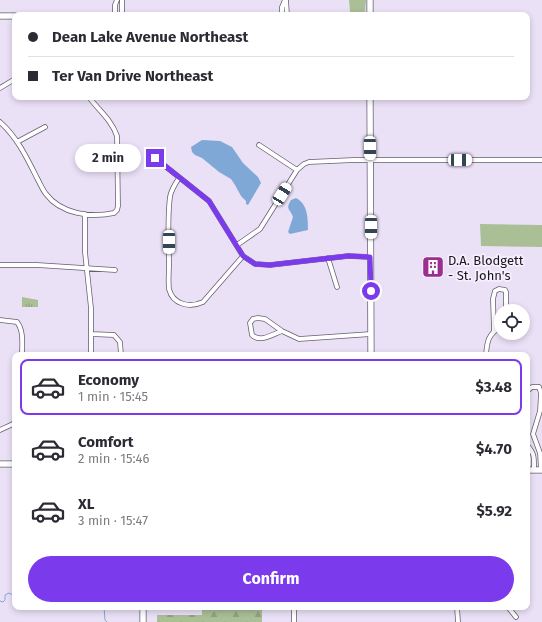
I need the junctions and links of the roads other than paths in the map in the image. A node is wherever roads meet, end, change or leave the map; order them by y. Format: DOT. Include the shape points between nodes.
graph roads {
  1 [pos="117,0"];
  2 [pos="122,0"];
  3 [pos="285,0"];
  4 [pos="370,0"];
  5 [pos="115,12"];
  6 [pos="122,12"];
  7 [pos="282,12"];
  8 [pos="287,12"];
  9 [pos="370,12"];
  10 [pos="0,16"];
  11 [pos="12,16"];
  12 [pos="12,81"];
  13 [pos="0,88"];
  14 [pos="91,100"];
  15 [pos="370,100"];
  16 [pos="0,122"];
  17 [pos="45,126"];
  18 [pos="17,142"];
  19 [pos="259,145"];
  20 [pos="155,158"];
  21 [pos="370,160"];
  22 [pos="542,160"];
  23 [pos="297,170"];
  24 [pos="179,178"];
  25 [pos="86,214"];
  26 [pos="238,245"];
  27 [pos="243,256"];
  28 [pos="370,257"];
  29 [pos="328,258"];
  30 [pos="0,265"];
  31 [pos="87,269"];
  32 [pos="115,270"];
  33 [pos="337,287"];
  34 [pos="506,304"];
  35 [pos="0,320"];
  36 [pos="282,331"];
  37 [pos="494,331"];
  38 [pos="92,334"];
  39 [pos="371,334"];
  40 [pos="22,352"];
  41 [pos="91,352"];
  42 [pos="121,352"];
  43 [pos="371,352"];
  44 [pos="486,352"];
  45 [pos="542,383"];
  46 [pos="539,387"];
  47 [pos="530,389"];
  48 [pos="12,424"];
  49 [pos="0,430"];
  50 [pos="530,434"];
  51 [pos="533,434"];
  52 [pos="530,449"];
  53 [pos="0,464"];
  54 [pos="12,464"];
  55 [pos="530,470"];
  56 [pos="534,470"];
  57 [pos="542,470"];
  58 [pos="143,610"];
  59 [pos="294,610"];
  60 [pos="457,610"];
  61 [pos="510,610"];
  62 [pos="516,617"];
  63 [pos="143,622"];
  64 [pos="294,622"];
  65 [pos="458,622"];
  1 -- 5 [label="street"];
  2 -- 6 [label="street"];
  3 -- 7 [label="street"];
  3 -- 8 [label="street"];
  4 -- 9 [label="main road"];
  10 -- 11 [label="main road"];
  12 -- 13 [label="street"];
  14 -- 25 [label="street" via="108,117 117,136 117,210 109,214"];
  15 -- 21 [label="main road"];
  16 -- 18 [label="street"];
  17 -- 18 [label="street"];
  18 -- 25 [label="street" via="46,194 55,203"];
  19 -- 23 [label="street"];
  20 -- 24 [label="street"];
  21 -- 22 [label="street"];
  21 -- 23 [label="street" via="309,162"];
  21 -- 28 [label="main road"];
  23 -- 26 [label="street" via="266,222"];
  24 -- 26 [label="street" via="209,201"];
  24 -- 27 [label="street" via="170,196 169,289 176,301 191,306 203,302"];
  25 -- 31 [label="street"];
  26 -- 27 [label="street"];
  27 -- 29 [label="street" via="260,265"];
  28 -- 29 [label="street"];
  28 -- 39 [label="main road"];
  29 -- 33 [label="street"];
  30 -- 31 [label="street"];
  31 -- 32 [label="street"];
  31 -- 38 [label="street"];
  34 -- 37 [label="street" via="506,292 500,288 495,291 493,299"];
  35 -- 40 [label="street" via="17,322 21,331"];
  36 -- 36 [label="street" via="258,339 252,335 250,323 253,319 265,319"];
  36 -- 39 [label="street" via="299,339"];
  37 -- 44 [label="street" via="487,341"];
  38 -- 41 [label="street"];
  38 -- 42 [label="street" via="114,335 120,342"];
  39 -- 43 [label="main road"];
  45 -- 46 [label="street"];
  46 -- 47 [label="street"];
  46 -- 51 [label="street" via="540,410"];
  48 -- 49 [label="street"];
  50 -- 51 [label="street"];
  51 -- 57 [label="street" via="540,453"];
  52 -- 56 [label="street" via="534,456"];
  53 -- 54 [label="main road"];
  55 -- 56 [label="main road"];
  56 -- 57 [label="main road"];
  58 -- 63 [label="main road"];
  59 -- 64 [label="street"];
  60 -- 65 [label="street"];
  61 -- 62 [label="street"];
}
